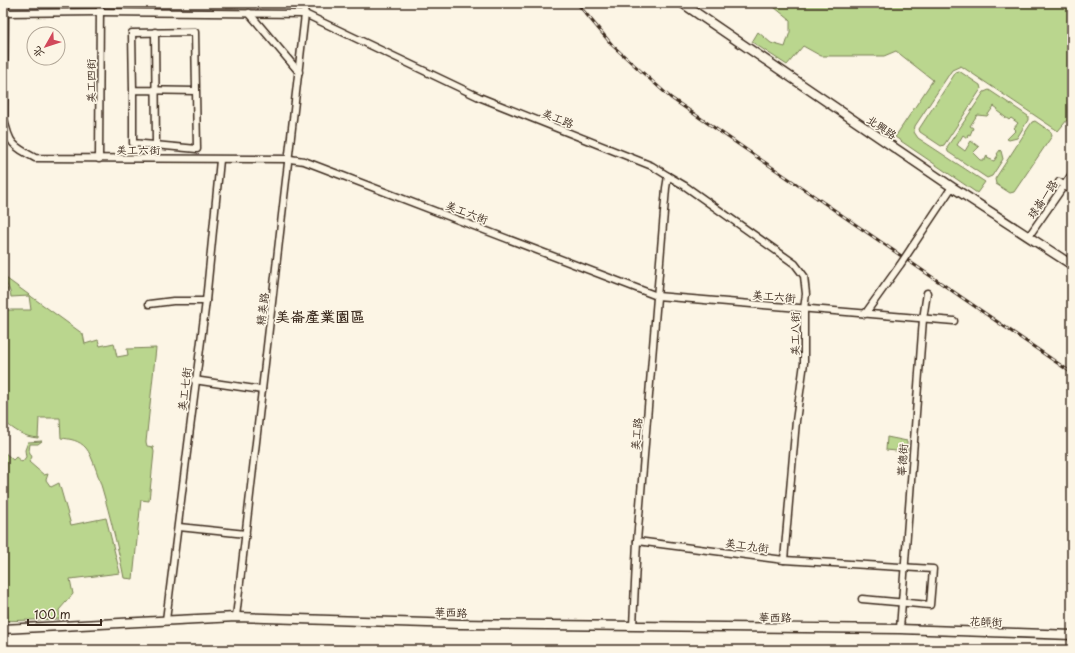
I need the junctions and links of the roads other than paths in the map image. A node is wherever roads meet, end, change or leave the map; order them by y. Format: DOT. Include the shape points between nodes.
graph roads {
  1 [pos="5,3"];
  2 [pos="100,3"];
  3 [pos="303,3"];
  4 [pos="682,3"];
  5 [pos="100,12"];
  6 [pos="4,13"];
  7 [pos="249,13"];
  8 [pos="305,14"];
  9 [pos="155,32"];
  10 [pos="299,72"];
  11 [pos="133,90"];
  12 [pos="156,90"];
  13 [pos="196,91"];
  14 [pos="156,146"];
  15 [pos="99,159"];
  16 [pos="290,159"];
  17 [pos="220,160"];
  18 [pos="1072,174"];
  19 [pos="668,176"];
  20 [pos="1062,184"];
  21 [pos="952,187"];
  22 [pos="1072,191"];
  23 [pos="1029,236"];
  24 [pos="1072,265"];
  25 [pos="927,293"];
  26 [pos="658,296"];
  27 [pos="206,301"];
  28 [pos="149,304"];
  29 [pos="804,309"];
  30 [pos="866,314"];
  31 [pos="923,319"];
  32 [pos="954,321"];
  33 [pos="194,380"];
  34 [pos="262,390"];
  35 [pos="179,527"];
  36 [pos="246,534"];
  37 [pos="637,540"];
  38 [pos="784,560"];
  39 [pos="904,566"];
  40 [pos="862,598"];
  41 [pos="901,603"];
  42 [pos="236,618"];
  43 [pos="166,620"];
  44 [pos="633,626"];
  45 [pos="3,629"];
  46 [pos="900,629"];
  47 [pos="1072,635"];
  1 -- 6 [label="street"];
  2 -- 5 [label="street, 美工四街"];
  3 -- 8 [label="street, 精美路"];
  4 -- 21 [label="street, 北興路"];
  5 -- 6 [label="street, 美工路"];
  5 -- 7 [label="street, 美工路"];
  5 -- 15 [label="street, 美工四街"];
  6 -- 15 [label="street, 美工六街" via="4,118 8,136 16,148 35,158"];
  7 -- 8 [label="street, 美工路"];
  7 -- 10 [label="street"];
  8 -- 10 [label="street, 精美路"];
  8 -- 19 [label="street, 美工路" via="479,97 652,166"];
  9 -- 11 [label="street" via="132,33"];
  9 -- 12 [label="street"];
  9 -- 13 [label="street" via="195,32"];
  10 -- 16 [label="street, 精美路"];
  11 -- 12 [label="street"];
  11 -- 14 [label="street" via="133,143"];
  12 -- 13 [label="street"];
  12 -- 14 [label="street"];
  13 -- 14 [label="street" via="197,150"];
  15 -- 17 [label="street, 美工六街"];
  16 -- 17 [label="street, 美工六街"];
  16 -- 26 [label="street, 美工六街" via="311,164"];
  16 -- 34 [label="street, 精美路"];
  17 -- 27 [label="street, 美工七街"];
  18 -- 20 [label="street, 球崙一路"];
  19 -- 26 [label="street, 美工路"];
  19 -- 29 [label="street, 美工八街" via="795,264 804,276"];
  20 -- 22 [label="street"];
  20 -- 23 [label="street, 球崙一路"];
  21 -- 23 [label="street, 北興路"];
  21 -- 30 [label="street, bridge"];
  23 -- 24 [label="street, 北興路"];
  25 -- 31 [label="street, 華德街"];
  26 -- 29 [label="street, 美工六街"];
  26 -- 37 [label="street, 美工路"];
  27 -- 28 [label="street" via="173,300"];
  27 -- 33 [label="street, 美工七街"];
  29 -- 30 [label="street, 美工六街"];
  29 -- 38 [label="street, 美工八街" via="804,364 796,421"];
  30 -- 31 [label="street, 美工六街"];
  31 -- 32 [label="street, 美工六街"];
  31 -- 39 [label="street, 華德街"];
  33 -- 34 [label="street"];
  33 -- 35 [label="street, 美工七街"];
  34 -- 36 [label="street, 精美路"];
  35 -- 36 [label="street"];
  35 -- 43 [label="street, 美工七街"];
  36 -- 42 [label="street, 精美路"];
  37 -- 38 [label="street, 美工九街"];
  37 -- 44 [label="street, 美工路"];
  38 -- 39 [label="street, 美工九街"];
  39 -- 41 [label="street, 華德街"];
  39 -- 41 [label="street, 美工九街" via="933,569 930,605"];
  40 -- 41 [label="street"];
  41 -- 46 [label="street, 華德街"];
  42 -- 43 [label="street, 華西路"];
  42 -- 44 [label="street, 華西路"];
  43 -- 45 [label="street, 華西路"];
  44 -- 46 [label="street, 華西路"];
  46 -- 47 [label="street, 花師街"];
}
